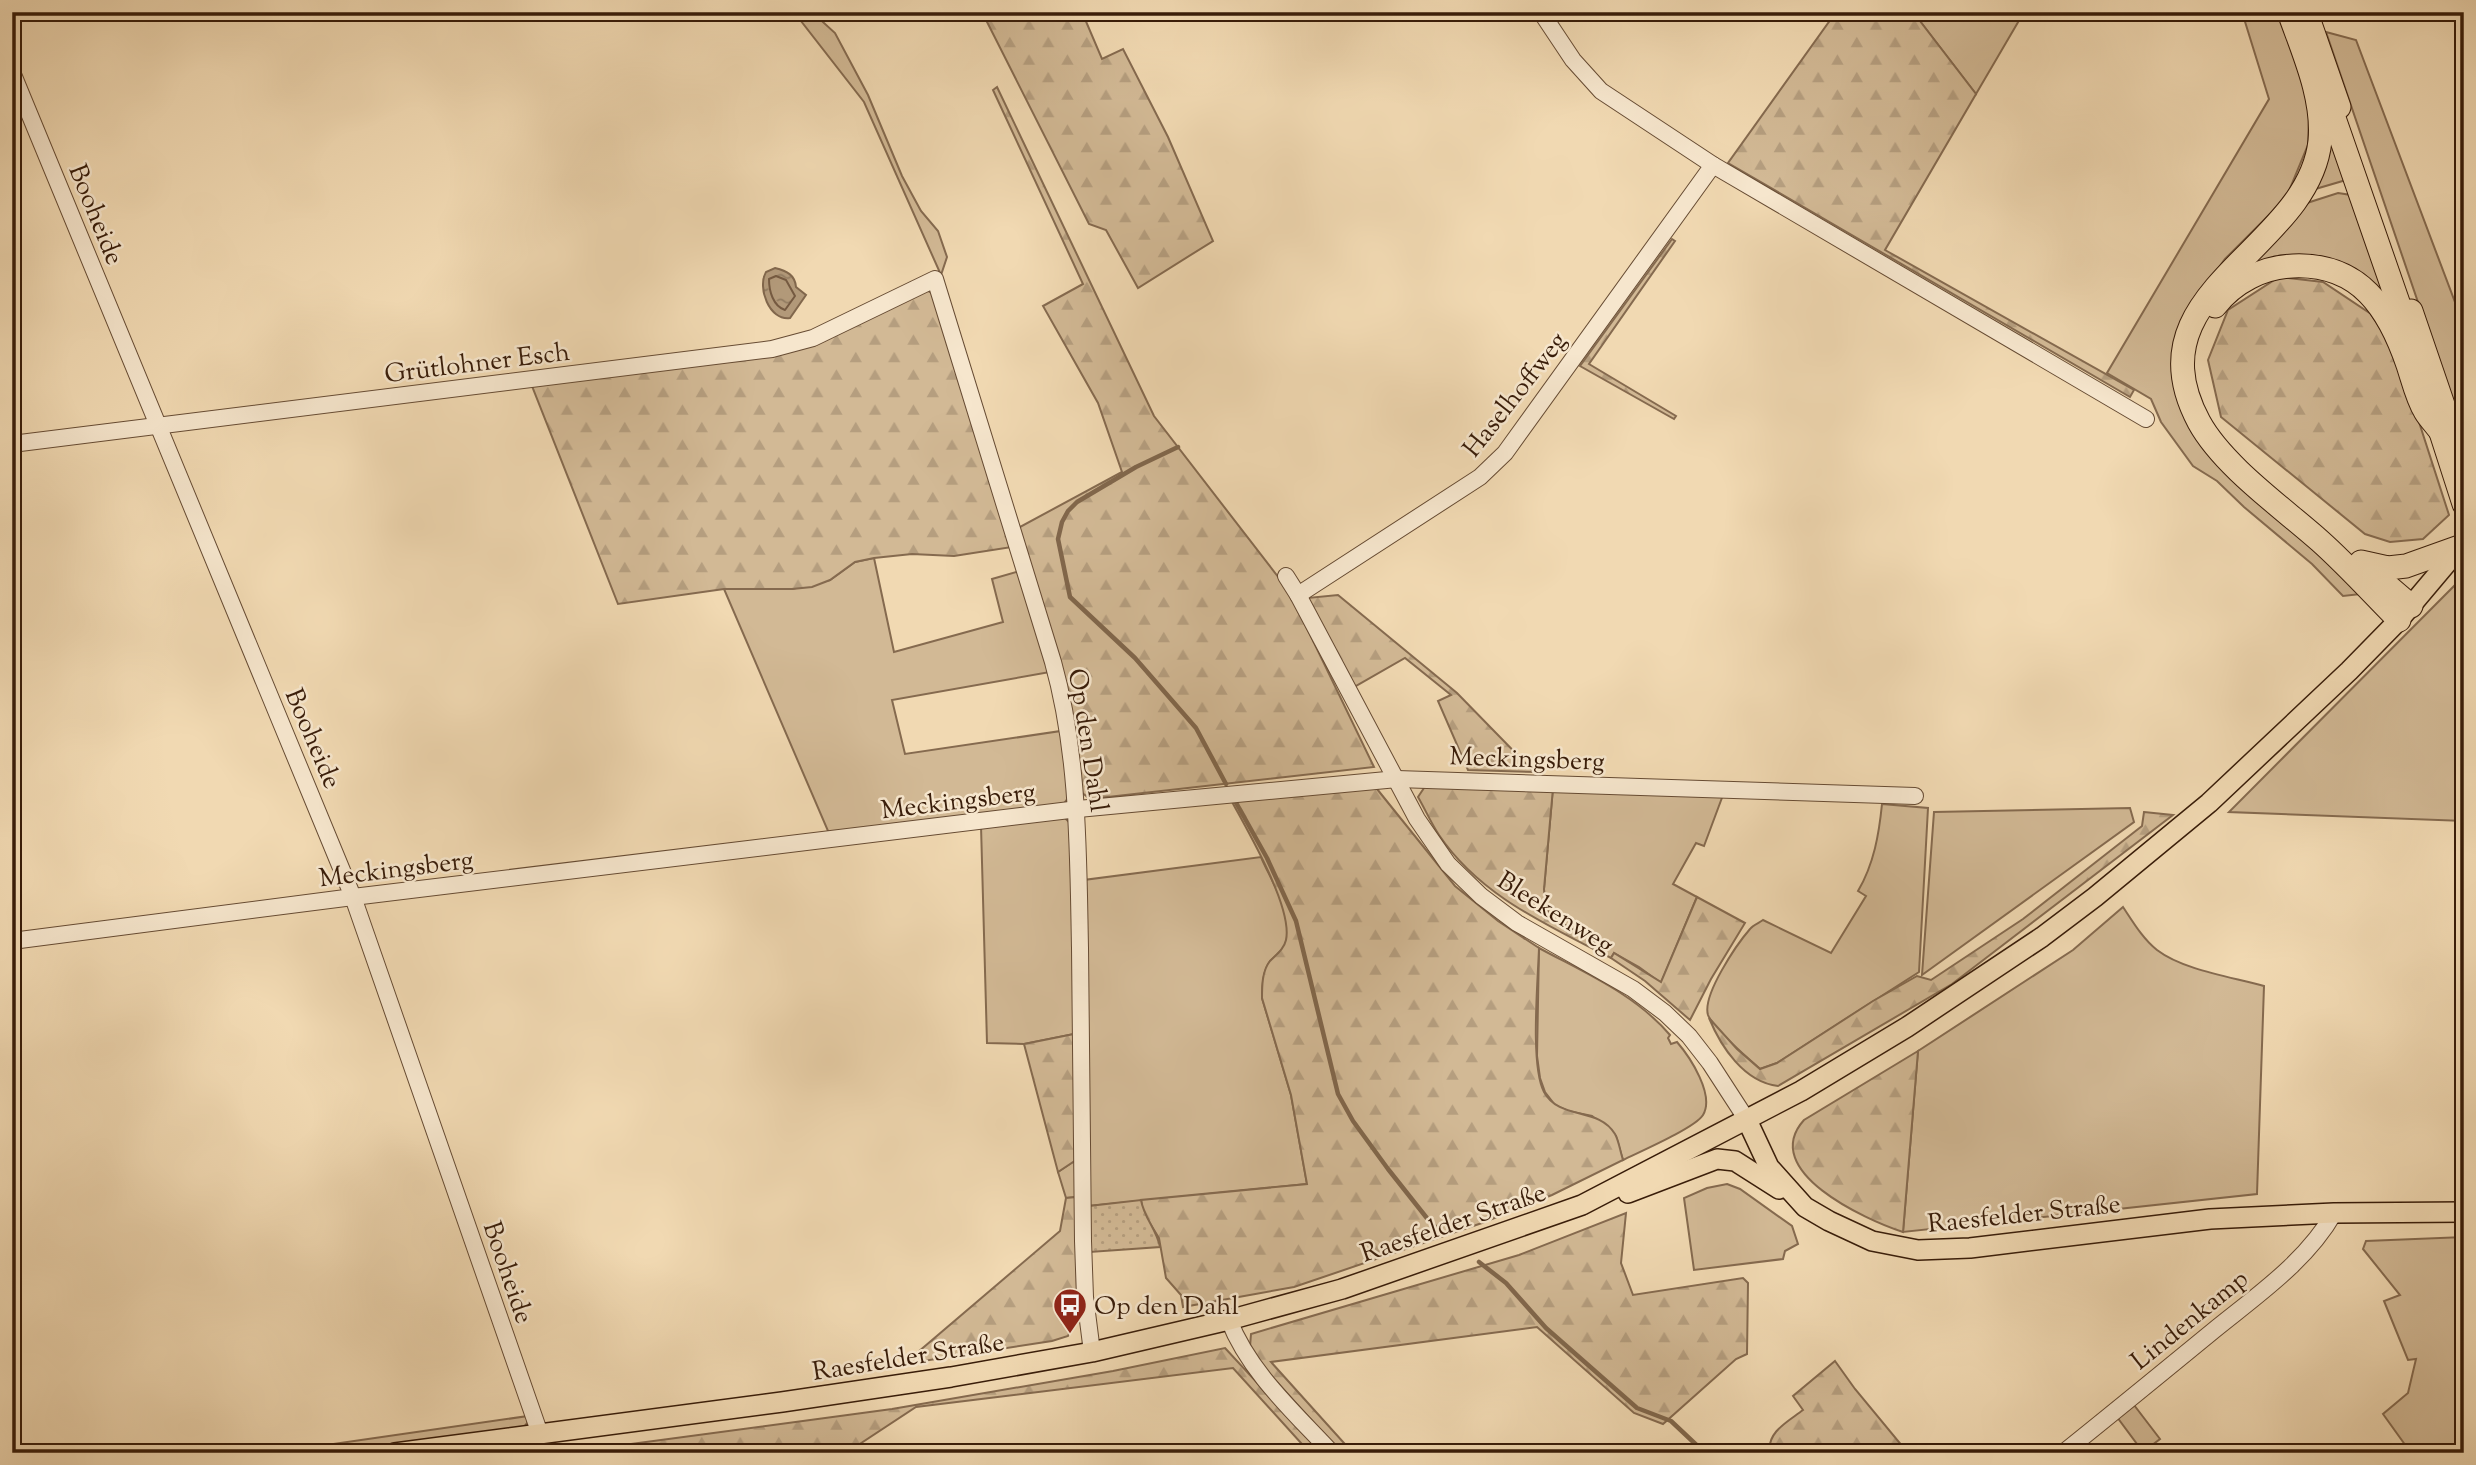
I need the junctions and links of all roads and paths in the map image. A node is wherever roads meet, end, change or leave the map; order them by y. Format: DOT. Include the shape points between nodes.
graph roads {
  1 [pos="1541,12"];
  2 [pos="2289,12"];
  3 [pos="2296,12"];
  4 [pos="2306,12"];
  5 [pos="12,72"];
  6 [pos="1713,165"];
  7 [pos="935,279"];
  8 [pos="2146,418"];
  9 [pos="158,426"];
  10 [pos="12,444"];
  11 [pos="2453,451"];
  12 [pos="2464,504"];
  13 [pos="2463,544"];
  14 [pos="2361,562"];
  15 [pos="1286,576"];
  16 [pos="1298,594"];
  17 [pos="2405,613"];
  18 [pos="1397,779"];
  19 [pos="1915,796"];
  20 [pos="1078,809"];
  21 [pos="353,897"];
  22 [pos="12,941"];
  23 [pos="1747,1120"];
  24 [pos="1797,1201"];
  25 [pos="1582,1205"];
  26 [pos="2464,1212"];
  27 [pos="2334,1213"];
  28 [pos="1229,1320"];
  29 [pos="1092,1352"];
  30 [pos="540,1434"];
  31 [pos="395,1453"];
  32 [pos="1332,1453"];
  33 [pos="2063,1453"];
  1 -- 6 [label="street" via="1573,60 1601,91"];
  2 -- 17 [label="highway" via="2318,107 2320,141 2315,165 2293,207 2216,285 2199,309 2187,340 2186,384 2199,422 2226,456"];
  3 -- 11 [label="highway"];
  4 -- 11 [label="highway"];
  5 -- 9 [label="street, Booheide"];
  6 -- 8 [label="street"];
  6 -- 16 [label="street, Haselhoffweg" via="1505,453 1480,477"];
  7 -- 9 [label="street, Grütlohner Esch" via="813,338 772,349"];
  7 -- 20 [label="street, Op den Dahl" via="1059,682"];
  9 -- 10 [label="street, Grütlohner Esch"];
  9 -- 21 [label="street, Booheide"];
  11 -- 12 [label="highway"];
  11 -- 14 [label="highway" via="2424,410 2389,318 2357,282 2318,267 2276,266 2224,295 2209,314 2197,343 2199,396 2209,421 2241,460"];
  13 -- 14 [label="highway" via="2406,566 2388,568"];
  13 -- 17 [label="main road"];
  14 -- 17 [label="highway"];
  15 -- 16 [label="street, Bleekenweg"];
  16 -- 18 [label="street, Bleekenweg"];
  17 -- 23 [label="main road" via="2209,803 2095,897 1939,1007"];
  18 -- 19 [label="street, Meckingsberg"];
  18 -- 20 [label="street, Meckingsberg"];
  18 -- 23 [label="street, Bleekenweg" via="1431,842 1464,881 1517,923 1633,989 1665,1013 1710,1063"];
  20 -- 21 [label="street, Meckingsberg"];
  20 -- 29 [label="street, Op den Dahl" via="1084,1269"];
  21 -- 22 [label="street, Meckingsberg"];
  21 -- 30 [label="street, Booheide"];
  23 -- 24 [label="main road, Raesfelder Straße" via="1769,1167"];
  23 -- 25 [label="main road, Raesfelder Straße"];
  24 -- 25 [label="main road" via="1735,1161 1717,1158 1646,1187"];
  24 -- 27 [label="main road, Raesfelder Straße" via="1853,1233 1918,1250 1970,1248 2210,1219"];
  25 -- 28 [label="main road, Raesfelder Straße" via="1342,1289"];
  26 -- 27 [label="main road, Raesfelder Straße"];
  27 -- 33 [label="street, Lindenkamp" via="2318,1239 2266,1288"];
  28 -- 29 [label="main road, Raesfelder Straße"];
  28 -- 32 [label="street" via="1245,1353"];
  29 -- 30 [label="main road, Raesfelder Straße" via="951,1377"];
  30 -- 31 [label="main road, Raesfelder Straße"];
}
